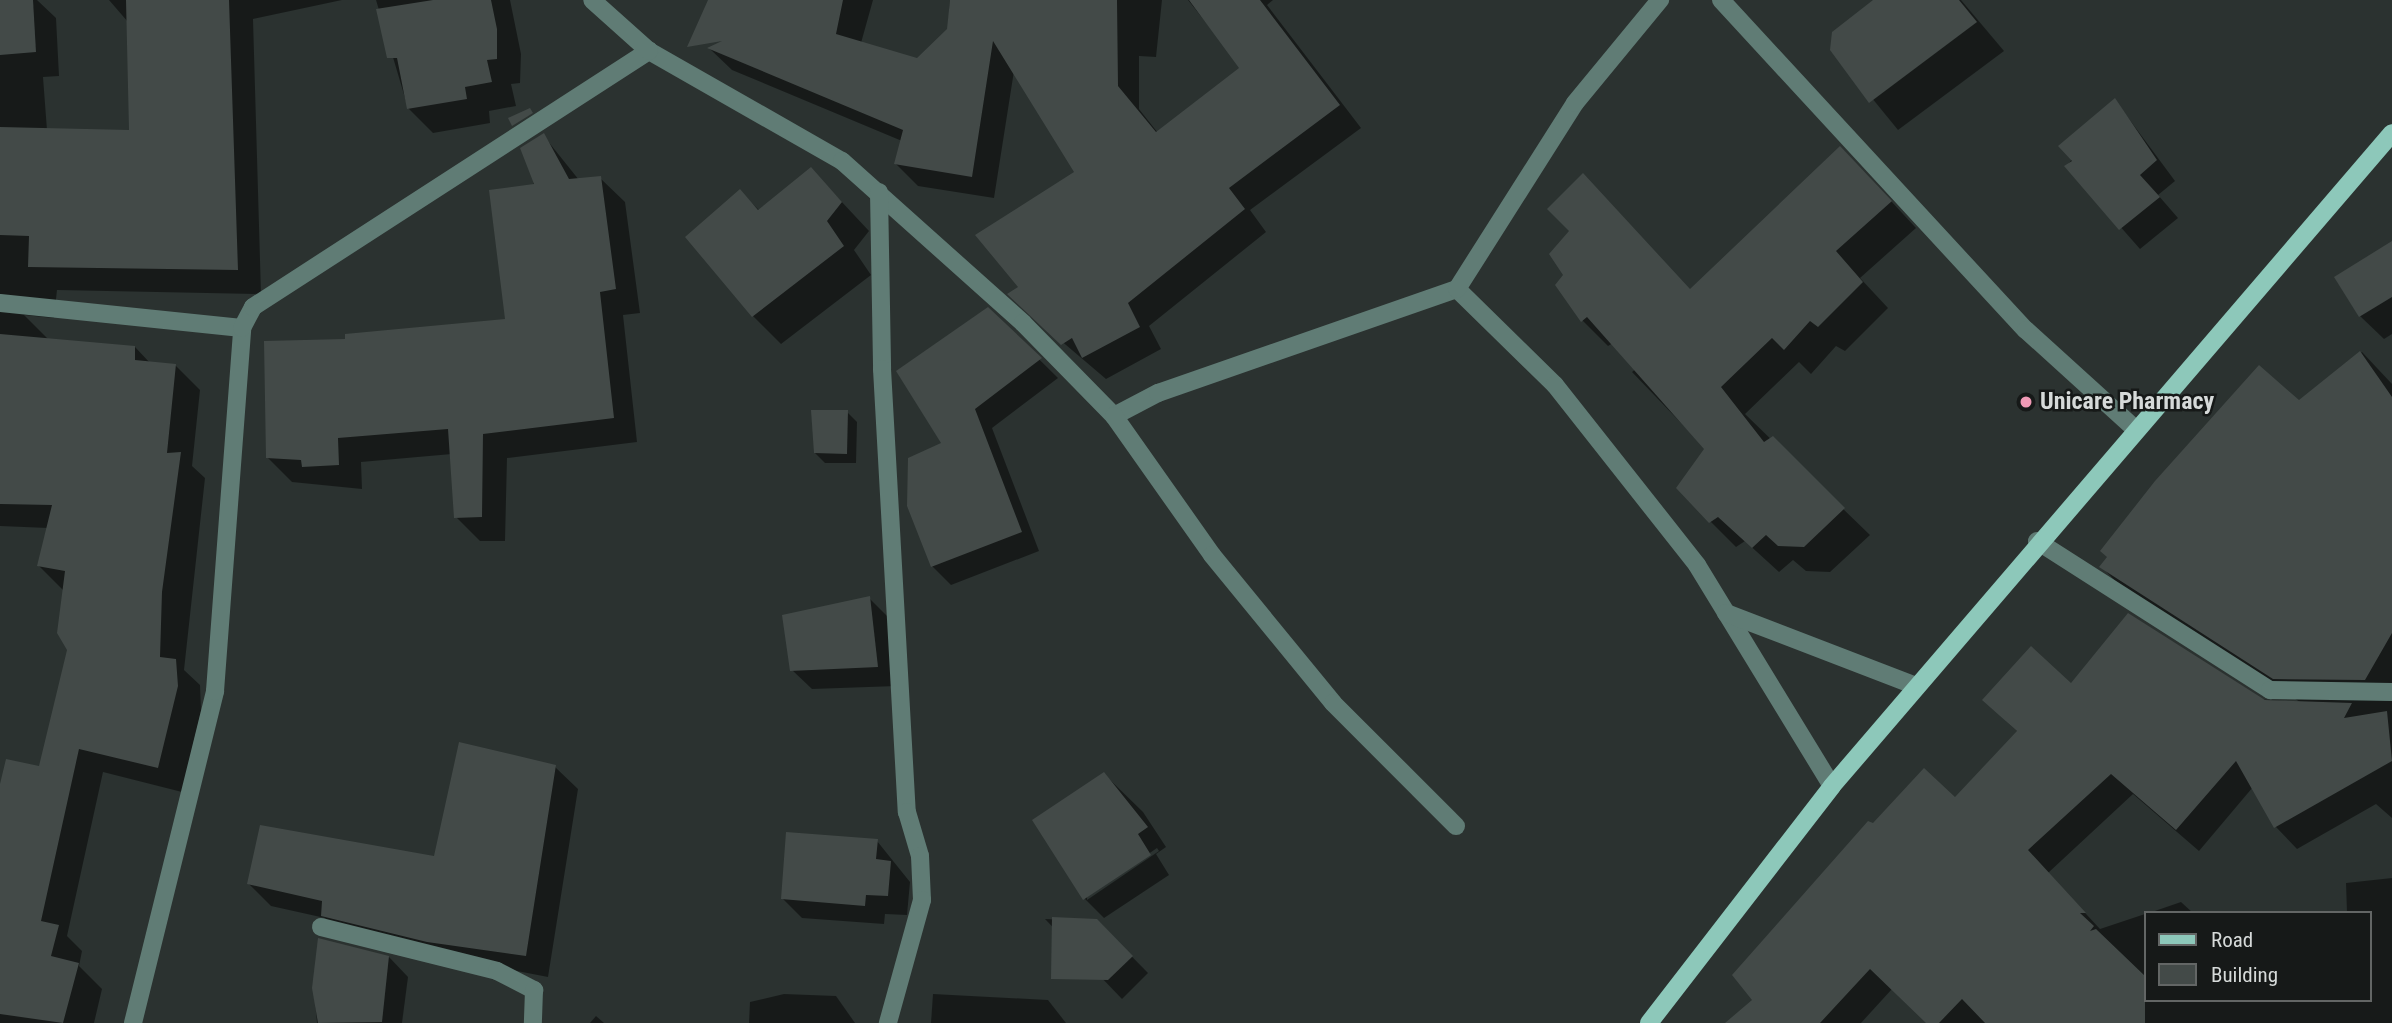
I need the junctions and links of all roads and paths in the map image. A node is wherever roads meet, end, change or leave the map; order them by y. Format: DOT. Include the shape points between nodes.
graph roads {
  1 [pos="592,0"];
  2 [pos="1660,0"];
  3 [pos="1721,0"];
  4 [pos="649,51"];
  5 [pos="2392,133"];
  6 [pos="879,192"];
  7 [pos="1457,289"];
  8 [pos="0,303"];
  9 [pos="242,328"];
  10 [pos="1114,416"];
  11 [pos="2133,427"];
  12 [pos="2037,541"];
  13 [pos="1726,613"];
  14 [pos="1916,686"];
  15 [pos="2392,692"];
  16 [pos="1832,786"];
  17 [pos="1456,826"];
  18 [pos="321,927"];
  19 [pos="133,1023"];
  20 [pos="533,1023"];
  21 [pos="888,1023"];
  22 [pos="1649,1023"];
  1 -- 4 [label="street"];
  2 -- 7 [label="street" via="1575,103"];
  3 -- 11 [label="street" via="2026,330"];
  4 -- 6 [label="street" via="842,161"];
  4 -- 9 [label="street" via="253,307"];
  5 -- 11 [label="main road"];
  6 -- 10 [label="street"];
  6 -- 21 [label="street" via="882,369 907,812 920,856 922,900"];
  7 -- 10 [label="street" via="1158,393"];
  7 -- 13 [label="street" via="1555,385 1697,565"];
  8 -- 9 [label="street"];
  9 -- 19 [label="street" via="215,691"];
  10 -- 17 [label="street" via="1212,555 1333,703"];
  11 -- 12 [label="main road"];
  12 -- 14 [label="main road"];
  12 -- 15 [label="street" via="2270,690"];
  13 -- 14 [label="street"];
  13 -- 16 [label="street"];
  14 -- 16 [label="main road"];
  16 -- 22 [label="main road"];
  18 -- 20 [label="street" via="497,971 534,990"];
}
